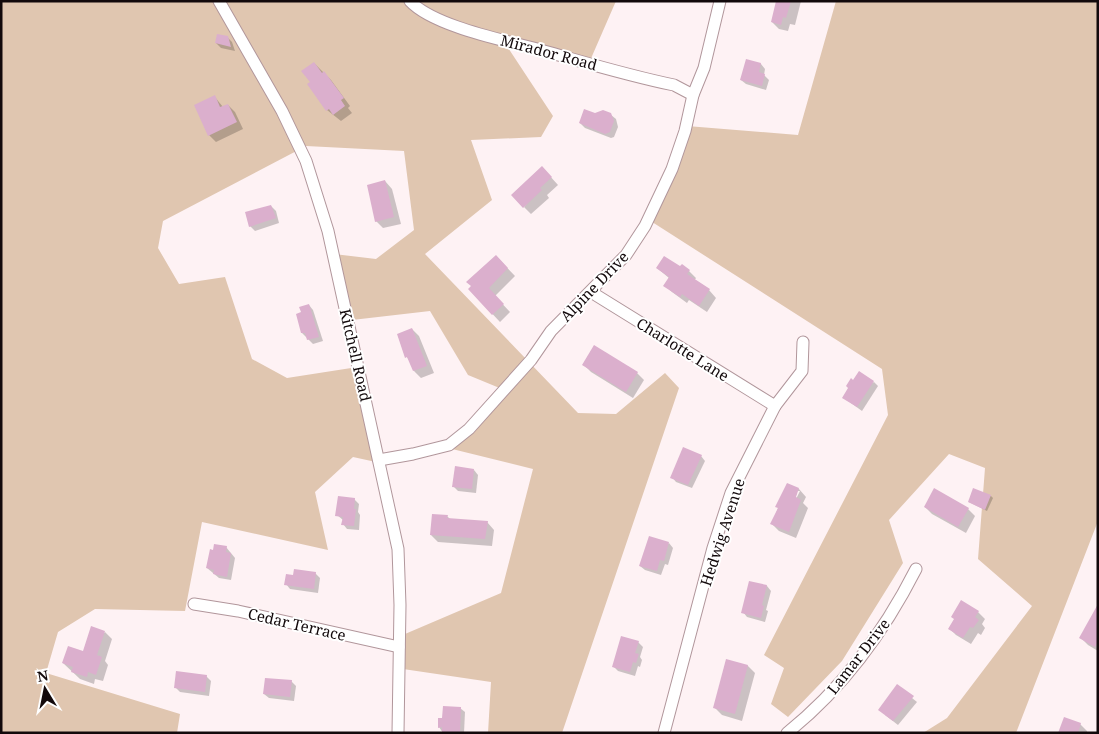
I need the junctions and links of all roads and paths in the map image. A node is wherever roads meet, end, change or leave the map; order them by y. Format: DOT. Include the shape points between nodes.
graph roads {
  1 [pos="219,1"];
  2 [pos="410,1"];
  3 [pos="720,1"];
  4 [pos="693,95"];
  5 [pos="591,292"];
  6 [pos="803,342"];
  7 [pos="775,406"];
  8 [pos="379,460"];
  9 [pos="916,569"];
  10 [pos="194,604"];
  11 [pos="399,647"];
  12 [pos="398,733"];
  13 [pos="664,733"];
  14 [pos="787,733"];
  1 -- 8 [label="street, Kitchell Road" via="282,111 306,161 328,231"];
  2 -- 4 [label="street, Mirador Road" via="428,15 446,22 674,85"];
  3 -- 4 [label="street, Alpine Drive" via="704,68"];
  4 -- 5 [label="street, Alpine Drive" via="672,169 645,226 626,256"];
  5 -- 7 [label="street, Charlotte Lane"];
  5 -- 8 [label="street, Alpine Drive" via="551,331 531,360 469,429 449,445"];
  6 -- 7 [label="street, Hedwig Avenue" via="802,371"];
  7 -- 13 [label="street, Hedwig Avenue" via="728,502"];
  8 -- 11 [label="street, Kitchell Road" via="398,549"];
  9 -- 14 [label="street, Lamar Drive" via="868,649 823,701"];
  10 -- 11 [label="street, Cedar Terrace"];
  11 -- 12 [label="street, Kitchell Road"];
}
